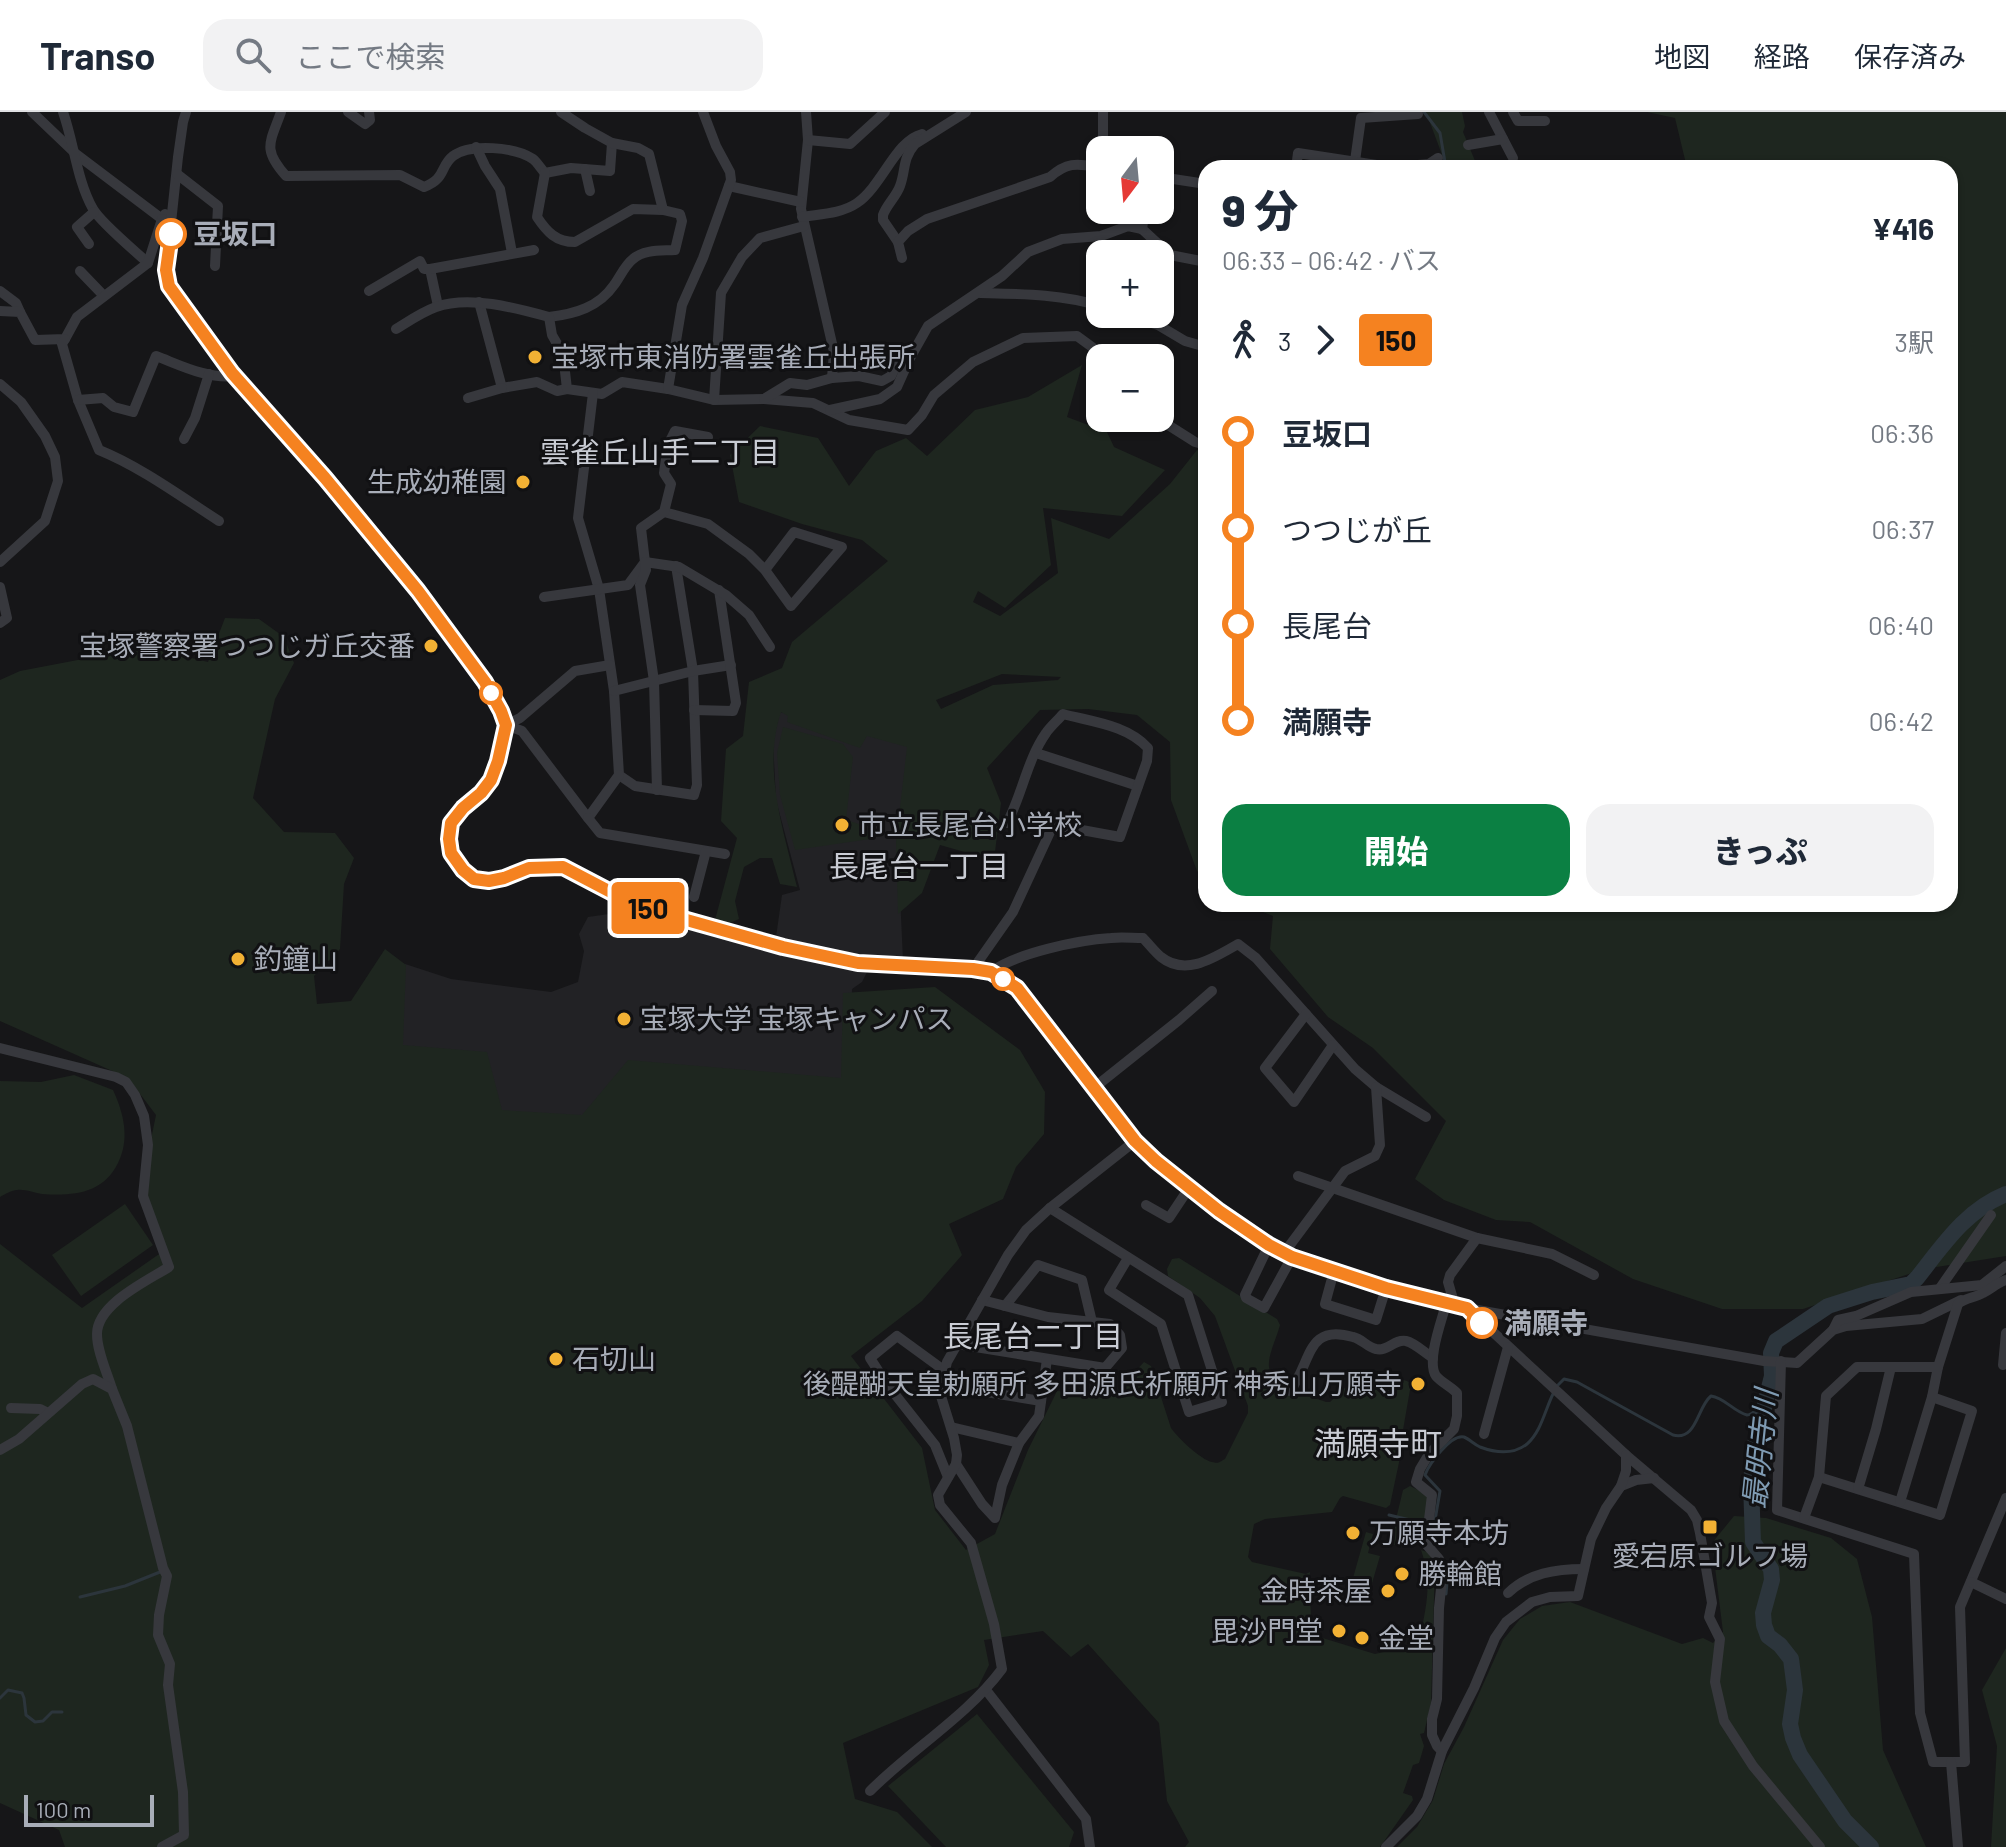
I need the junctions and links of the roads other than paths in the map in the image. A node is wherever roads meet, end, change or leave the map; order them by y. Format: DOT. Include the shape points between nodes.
graph roads {
  1 [pos="32,112"];
  2 [pos="63,112"];
  3 [pos="186,112"];
  4 [pos="281,112"];
  5 [pos="348,112"];
  6 [pos="369,112"];
  7 [pos="561,112"];
  8 [pos="703,112"];
  9 [pos="806,112"];
  10 [pos="885,112"];
  11 [pos="966,112"];
  12 [pos="1103,112"];
  13 [pos="1489,112"];
  14 [pos="1513,112"];
  15 [pos="1418,114"];
  16 [pos="1545,121"];
  17 [pos="932,133"];
  18 [pos="1103,136"];
  19 [pos="1503,139"];
  20 [pos="808,140"];
  21 [pos="612,143"];
  22 [pos="1468,145"];
  23 [pos="476,147"];
  24 [pos="76,154"];
  25 [pos="1438,158"];
  26 [pos="1513,158"];
  27 [pos="1297,160"];
  28 [pos="1348,160"];
  29 [pos="1355,160"];
  30 [pos="1435,160"];
  31 [pos="1086,165"];
  32 [pos="585,169"];
  33 [pos="545,173"];
  34 [pos="177,174"];
  35 [pos="1174,179"];
  36 [pos="1198,183"];
  37 [pos="729,186"];
  38 [pos="590,191"];
  39 [pos="801,202"];
  40 [pos="173,203"];
  41 [pos="663,210"];
  42 [pos="94,212"];
  43 [pos="162,219"];
  44 [pos="803,222"];
  45 [pos="1143,224"];
  46 [pos="1142,229"];
  47 [pos="898,242"];
  48 [pos="89,244"];
  49 [pos="534,250"];
  50 [pos="512,253"];
  51 [pos="902,258"];
  52 [pos="1198,260"];
  53 [pos="148,263"];
  54 [pos="215,266"];
  55 [pos="430,269"];
  56 [pos="80,271"];
  57 [pos="0,291"];
  58 [pos="369,291"];
  59 [pos="978,293"];
  60 [pos="104,296"];
  61 [pos="1086,301"];
  62 [pos="479,302"];
  63 [pos="438,306"];
  64 [pos="0,311"];
  65 [pos="20,312"];
  66 [pos="549,317"];
  67 [pos="1163,328"];
  68 [pos="396,329"];
  69 [pos="65,339"];
  70 [pos="1088,344"];
  71 [pos="1198,345"];
  72 [pos="916,348"];
  73 [pos="209,374"];
  74 [pos="234,376"];
  75 [pos="832,378"];
  76 [pos="0,384"];
  77 [pos="502,388"];
  78 [pos="567,389"];
  79 [pos="668,389"];
  80 [pos="593,393"];
  81 [pos="468,398"];
  82 [pos="764,399"];
  83 [pos="78,400"];
  84 [pos="714,400"];
  85 [pos="830,410"];
  86 [pos="1174,429"];
  87 [pos="708,437"];
  88 [pos="184,439"];
  89 [pos="1198,443"];
  90 [pos="664,512"];
  91 [pos="219,521"];
  92 [pos="0,562"];
  93 [pos="645,562"];
  94 [pos="676,566"];
  95 [pos="765,570"];
  96 [pos="0,587"];
  97 [pos="599,589"];
  98 [pos="719,590"];
  99 [pos="544,597"];
  100 [pos="0,623"];
  101 [pos="770,647"];
  102 [pos="610,665"];
  103 [pos="731,665"];
  104 [pos="693,671"];
  105 [pos="654,681"];
  106 [pos="614,691"];
  107 [pos="694,710"];
  108 [pos="506,725"];
  109 [pos="1036,753"];
  110 [pos="619,775"];
  111 [pos="1138,786"];
  112 [pos="657,790"];
  113 [pos="588,818"];
  114 [pos="1007,823"];
  115 [pos="706,851"];
  116 [pos="725,854"];
  117 [pos="694,897"];
  118 [pos="973,969"];
  119 [pos="991,972"];
  120 [pos="1212,991"];
  121 [pos="1306,1014"];
  122 [pos="1333,1045"];
  123 [pos="0,1048"];
  124 [pos="1095,1087"];
  125 [pos="1376,1087"];
  126 [pos="1426,1117"];
  127 [pos="1135,1141"];
  128 [pos="1298,1176"];
  129 [pos="1189,1188"];
  130 [pos="1332,1189"];
  131 [pos="1146,1205"];
  132 [pos="1050,1208"];
  133 [pos="1991,1215"];
  134 [pos="1477,1238"];
  135 [pos="1269,1245"];
  136 [pos="1288,1255"];
  137 [pos="1128,1258"];
  138 [pos="2006,1266"];
  139 [pos="1334,1271"];
  140 [pos="1594,1275"];
  141 [pos="2006,1280"];
  142 [pos="1386,1288"];
  143 [pos="1940,1288"];
  144 [pos="982,1300"];
  145 [pos="1961,1300"];
  146 [pos="1005,1306"];
  147 [pos="1456,1306"];
  148 [pos="1092,1322"];
  149 [pos="1833,1330"];
  150 [pos="2006,1333"];
  151 [pos="957,1344"];
  152 [pos="1508,1347"];
  153 [pos="1433,1358"];
  154 [pos="1047,1359"];
  155 [pos="1781,1361"];
  156 [pos="2003,1365"];
  157 [pos="1891,1367"];
  158 [pos="1938,1367"];
  159 [pos="945,1371"];
  160 [pos="942,1385"];
  161 [pos="112,1389"];
  162 [pos="1290,1391"];
  163 [pos="1932,1397"];
  164 [pos="1041,1401"];
  165 [pos="11,1408"];
  166 [pos="48,1413"];
  167 [pos="951,1427"];
  168 [pos="1484,1434"];
  169 [pos="1019,1443"];
  170 [pos="0,1450"];
  171 [pos="1626,1455"];
  172 [pos="956,1464"];
  173 [pos="948,1477"];
  174 [pos="1819,1477"];
  175 [pos="1654,1478"];
  176 [pos="1621,1486"];
  177 [pos="1858,1489"];
  178 [pos="2006,1498"];
  179 [pos="1900,1502"];
  180 [pos="1804,1518"];
  181 [pos="1584,1569"];
  182 [pos="1971,1582"];
  183 [pos="1508,1593"];
  184 [pos="2006,1599"];
  185 [pos="986,1690"];
  186 [pos="1442,1751"];
  187 [pos="1951,1762"];
  188 [pos="870,1791"];
  189 [pos="162,1847"];
  190 [pos="1090,1847"];
  191 [pos="1386,1847"];
  192 [pos="1820,1847"];
  193 [pos="1958,1847"];
  1 -- 24 [label="street"];
  2 -- 24 [label="street"];
  3 -- 34 [label="street"];
  4 -- 23 [label="street" via="269,147 286,176 400,175 424,187 435,183 453,156"];
  5 -- 6 [label="street" via="365,124"];
  7 -- 21 [label="street"];
  8 -- 37 [label="street" via="730,172"];
  9 -- 20 [label="street"];
  10 -- 20 [label="street" via="850,144"];
  11 -- 17 [label="street"];
  12 -- 18 [label="street"];
  13 -- 19 [label="street"];
  14 -- 16 [label="street" via="1518,121"];
  15 -- 29 [label="street" via="1361,118"];
  17 -- 44 [label="street" via="910,139 859,201"];
  17 -- 47 [label="street" via="909,151 899,188 883,215"];
  19 -- 22 [label="street"];
  19 -- 26 [label="street"];
  20 -- 39 [label="street"];
  21 -- 32 [label="street" via="610,171"];
  21 -- 41 [label="street" via="649,154"];
  23 -- 33 [label="street" via="513,151 534,159"];
  23 -- 50 [label="street" via="500,189"];
  24 -- 42 [label="street"];
  24 -- 43 [label="street"];
  25 -- 30 [label="street"];
  27 -- 28 [label="street" via="1298,153"];
  31 -- 47 [label="street" via="1071,163 1050,177 927,219"];
  32 -- 33 [label="street"];
  32 -- 38 [label="street"];
  33 -- 41 [label="street" via="537,217 549,234 565,242 575,242 633,209"];
  34 -- 40 [label="street"];
  34 -- 54 [label="street" via="218,206"];
  35 -- 36 [label="street"];
  37 -- 39 [label="street"];
  37 -- 79 [label="street" via="682,305"];
  39 -- 44 [label="street"];
  40 -- 43 [label="street"];
  40 -- 74 [label="street" via="169,286"];
  41 -- 66 [label="street" via="680,214 675,250 632,259 607,295 571,315"];
  42 -- 48 [label="street" via="77,227"];
  42 -- 53 [label="street"];
  43 -- 53 [label="street"];
  44 -- 75 [label="street" via="834,352"];
  44 -- 84 [label="street" via="760,238 721,293"];
  45 -- 46 [label="street"];
  46 -- 52 [label="street" via="1170,255"];
  46 -- 59 [label="street" via="1128,226 1101,236 1062,239 1028,252"];
  47 -- 51 [label="street"];
  49 -- 50 [label="street"];
  50 -- 55 [label="street"];
  53 -- 60 [label="street"];
  55 -- 58 [label="street" via="420,261"];
  55 -- 63 [label="street"];
  56 -- 60 [label="street"];
  57 -- 65 [label="street"];
  59 -- 61 [label="street"];
  59 -- 72 [label="street" via="928,326"];
  60 -- 69 [label="street" via="77,317"];
  62 -- 63 [label="street"];
  62 -- 66 [label="street"];
  62 -- 77 [label="street"];
  63 -- 68 [label="street"];
  64 -- 65 [label="street"];
  65 -- 69 [label="street" via="35,340"];
  66 -- 78 [label="street" via="563,354"];
  67 -- 71 [label="street"];
  69 -- 83 [label="street"];
  70 -- 85 [label="street" via="1077,336 1023,338 973,362 934,395 908,430 849,420"];
  72 -- 75 [label="street" via="902,354 891,376 882,381"];
  72 -- 85 [label="street" via="897,387 880,399"];
  73 -- 74 [label="street"];
  73 -- 83 [label="street" via="156,356 133,412 103,398"];
  73 -- 88 [label="street"];
  74 -- 108 [label="street" via="418,591 485,682"];
  75 -- 82 [label="street" via="790,383"];
  76 -- 92 [label="street" via="21,402 45,436 58,481 45,521"];
  77 -- 78 [label="street" via="537,382 557,391"];
  77 -- 81 [label="street"];
  78 -- 80 [label="street"];
  79 -- 80 [label="street" via="622,382 602,394"];
  79 -- 84 [label="street"];
  80 -- 97 [label="street" via="578,518"];
  82 -- 84 [label="street"];
  82 -- 85 [label="street" via="813,403"];
  83 -- 91 [label="street" via="99,450"];
  86 -- 89 [label="street"];
  87 -- 90 [label="street" via="675,431 664,473 671,484"];
  90 -- 93 [label="street" via="641,528"];
  90 -- 95 [label="street" via="708,524"];
  93 -- 94 [label="street"];
  93 -- 97 [label="street" via="628,585"];
  93 -- 105 [label="street" via="640,585"];
  94 -- 98 [label="street"];
  94 -- 104 [label="street"];
  95 -- 95 [label="street" via="791,606 842,547 794,532"];
  96 -- 100 [label="street" via="7,618"];
  97 -- 99 [label="street"];
  97 -- 102 [label="street"];
  98 -- 101 [label="street" via="749,615"];
  98 -- 103 [label="street"];
  102 -- 106 [label="street"];
  102 -- 108 [label="street" via="575,671"];
  103 -- 104 [label="street"];
  103 -- 107 [label="street" via="733,711"];
  104 -- 105 [label="street"];
  104 -- 107 [label="street"];
  105 -- 106 [label="street"];
  105 -- 112 [label="street"];
  106 -- 110 [label="street"];
  107 -- 112 [label="street" via="694,795"];
  108 -- 113 [label="street" via="522,731"];
  108 -- 118 [label="street" via="491,780 451,823 451,853 474,879 563,867 651,910 783,947 858,963"];
  109 -- 111 [label="street"];
  109 -- 111 [label="street" via="1063,714 1118,728 1148,748"];
  109 -- 114 [label="street"];
  110 -- 112 [label="street" via="635,786"];
  110 -- 113 [label="street"];
  111 -- 118 [label="street" via="1120,837 1060,826 1051,830 1013,912"];
  113 -- 115 [label="street" via="600,833"];
  115 -- 116 [label="street"];
  115 -- 117 [label="street"];
  118 -- 119 [label="street"];
  119 -- 121 [label="street" via="1049,948 1112,938 1143,938 1163,959 1183,966 1205,963 1238,944"];
  119 -- 124 [label="street" via="1017,988"];
  120 -- 124 [label="street"];
  121 -- 122 [label="street"];
  121 -- 122 [label="street" via="1265,1068 1294,1102"];
  122 -- 125 [label="street"];
  123 -- 161 [label="street" via="116,1077 126,1082 144,1116 148,1145 143,1196 169,1267 104,1314 97,1332"];
  124 -- 127 [label="street"];
  125 -- 126 [label="street"];
  125 -- 130 [label="street" via="1380,1145 1375,1156 1345,1171"];
  127 -- 129 [label="street"];
  127 -- 132 [label="street"];
  128 -- 130 [label="street"];
  129 -- 131 [label="street" via="1169,1218"];
  129 -- 135 [label="street"];
  130 -- 134 [label="street"];
  130 -- 136 [label="street"];
  132 -- 137 [label="street"];
  132 -- 144 [label="street" via="1026,1230"];
  133 -- 143 [label="street"];
  134 -- 140 [label="street" via="1552,1254"];
  134 -- 147 [label="street" via="1450,1275"];
  135 -- 136 [label="street"];
  135 -- 136 [label="street" via="1245,1295 1264,1308"];
  136 -- 139 [label="street"];
  137 -- 137 [label="street" via="1188,1295 1222,1402 1189,1412 1161,1324 1109,1290"];
  138 -- 143 [label="street" via="1982,1285"];
  139 -- 142 [label="street"];
  139 -- 142 [label="street" via="1325,1304 1376,1320"];
  141 -- 145 [label="street"];
  142 -- 147 [label="street"];
  143 -- 149 [label="street" via="1911,1292 1838,1320"];
  144 -- 146 [label="street"];
  144 -- 151 [label="street"];
  145 -- 149 [label="street" via="1922,1319"];
  145 -- 158 [label="street"];
  146 -- 148 [label="street"];
  146 -- 148 [label="street" via="1038,1265 1082,1280"];
  147 -- 152 [label="street"];
  147 -- 153 [label="street"];
  147 -- 155 [label="street"];
  148 -- 154 [label="street" via="1110,1324 1120,1335 1122,1348 1105,1368"];
  149 -- 155 [label="street" via="1797,1363"];
  150 -- 156 [label="street"];
  151 -- 154 [label="street"];
  151 -- 159 [label="street"];
  152 -- 168 [label="street"];
  152 -- 171 [label="street"];
  153 -- 162 [label="street" via="1404,1341 1381,1350 1353,1337 1324,1335"];
  153 -- 186 [label="street" via="1437,1377 1458,1397 1455,1427 1429,1454 1416,1482 1432,1495 1426,1544 1443,1569 1432,1719 1432,1735"];
  154 -- 164 [label="street"];
  155 -- 180 [label="street" via="1777,1510"];
  157 -- 158 [label="street"];
  157 -- 174 [label="street" via="1857,1367 1826,1396"];
  157 -- 177 [label="street"];
  158 -- 163 [label="street"];
  159 -- 160 [label="street"];
  159 -- 173 [label="street" via="897,1336 870,1358 935,1445"];
  160 -- 164 [label="street"];
  160 -- 167 [label="street"];
  161 -- 166 [label="street" via="93,1379"];
  161 -- 189 [label="street" via="167,1576 158,1635 170,1664 184,1835"];
  163 -- 179 [label="street"];
  163 -- 179 [label="street" via="1972,1411 1940,1515"];
  164 -- 169 [label="street" via="1039,1416"];
  165 -- 166 [label="street"];
  166 -- 170 [label="street"];
  167 -- 169 [label="street"];
  167 -- 172 [label="street"];
  169 -- 172 [label="street" via="995,1518"];
  171 -- 175 [label="street"];
  171 -- 176 [label="street"];
  172 -- 173 [label="street"];
  173 -- 185 [label="street" via="938,1495 940,1505 971,1543 994,1624 1002,1669"];
  174 -- 177 [label="street"];
  174 -- 180 [label="street"];
  175 -- 176 [label="street"];
  175 -- 192 [label="street" via="1697,1520 1712,1603 1709,1617 1720,1639 1715,1682 1724,1721 1753,1766"];
  176 -- 181 [label="street" via="1591,1539"];
  177 -- 179 [label="street"];
  178 -- 182 [label="street"];
  180 -- 187 [label="street" via="1914,1554 1920,1713 1933,1762"];
  181 -- 183 [label="street" via="1526,1578"];
  181 -- 186 [label="street" via="1578,1596 1532,1602 1506,1622"];
  182 -- 184 [label="street"];
  182 -- 187 [label="street" via="1960,1607 1965,1762"];
  185 -- 188 [label="street"];
  185 -- 190 [label="street" via="1086,1819"];
  186 -- 191 [label="street" via="1427,1799"];
  187 -- 193 [label="street"];
}
